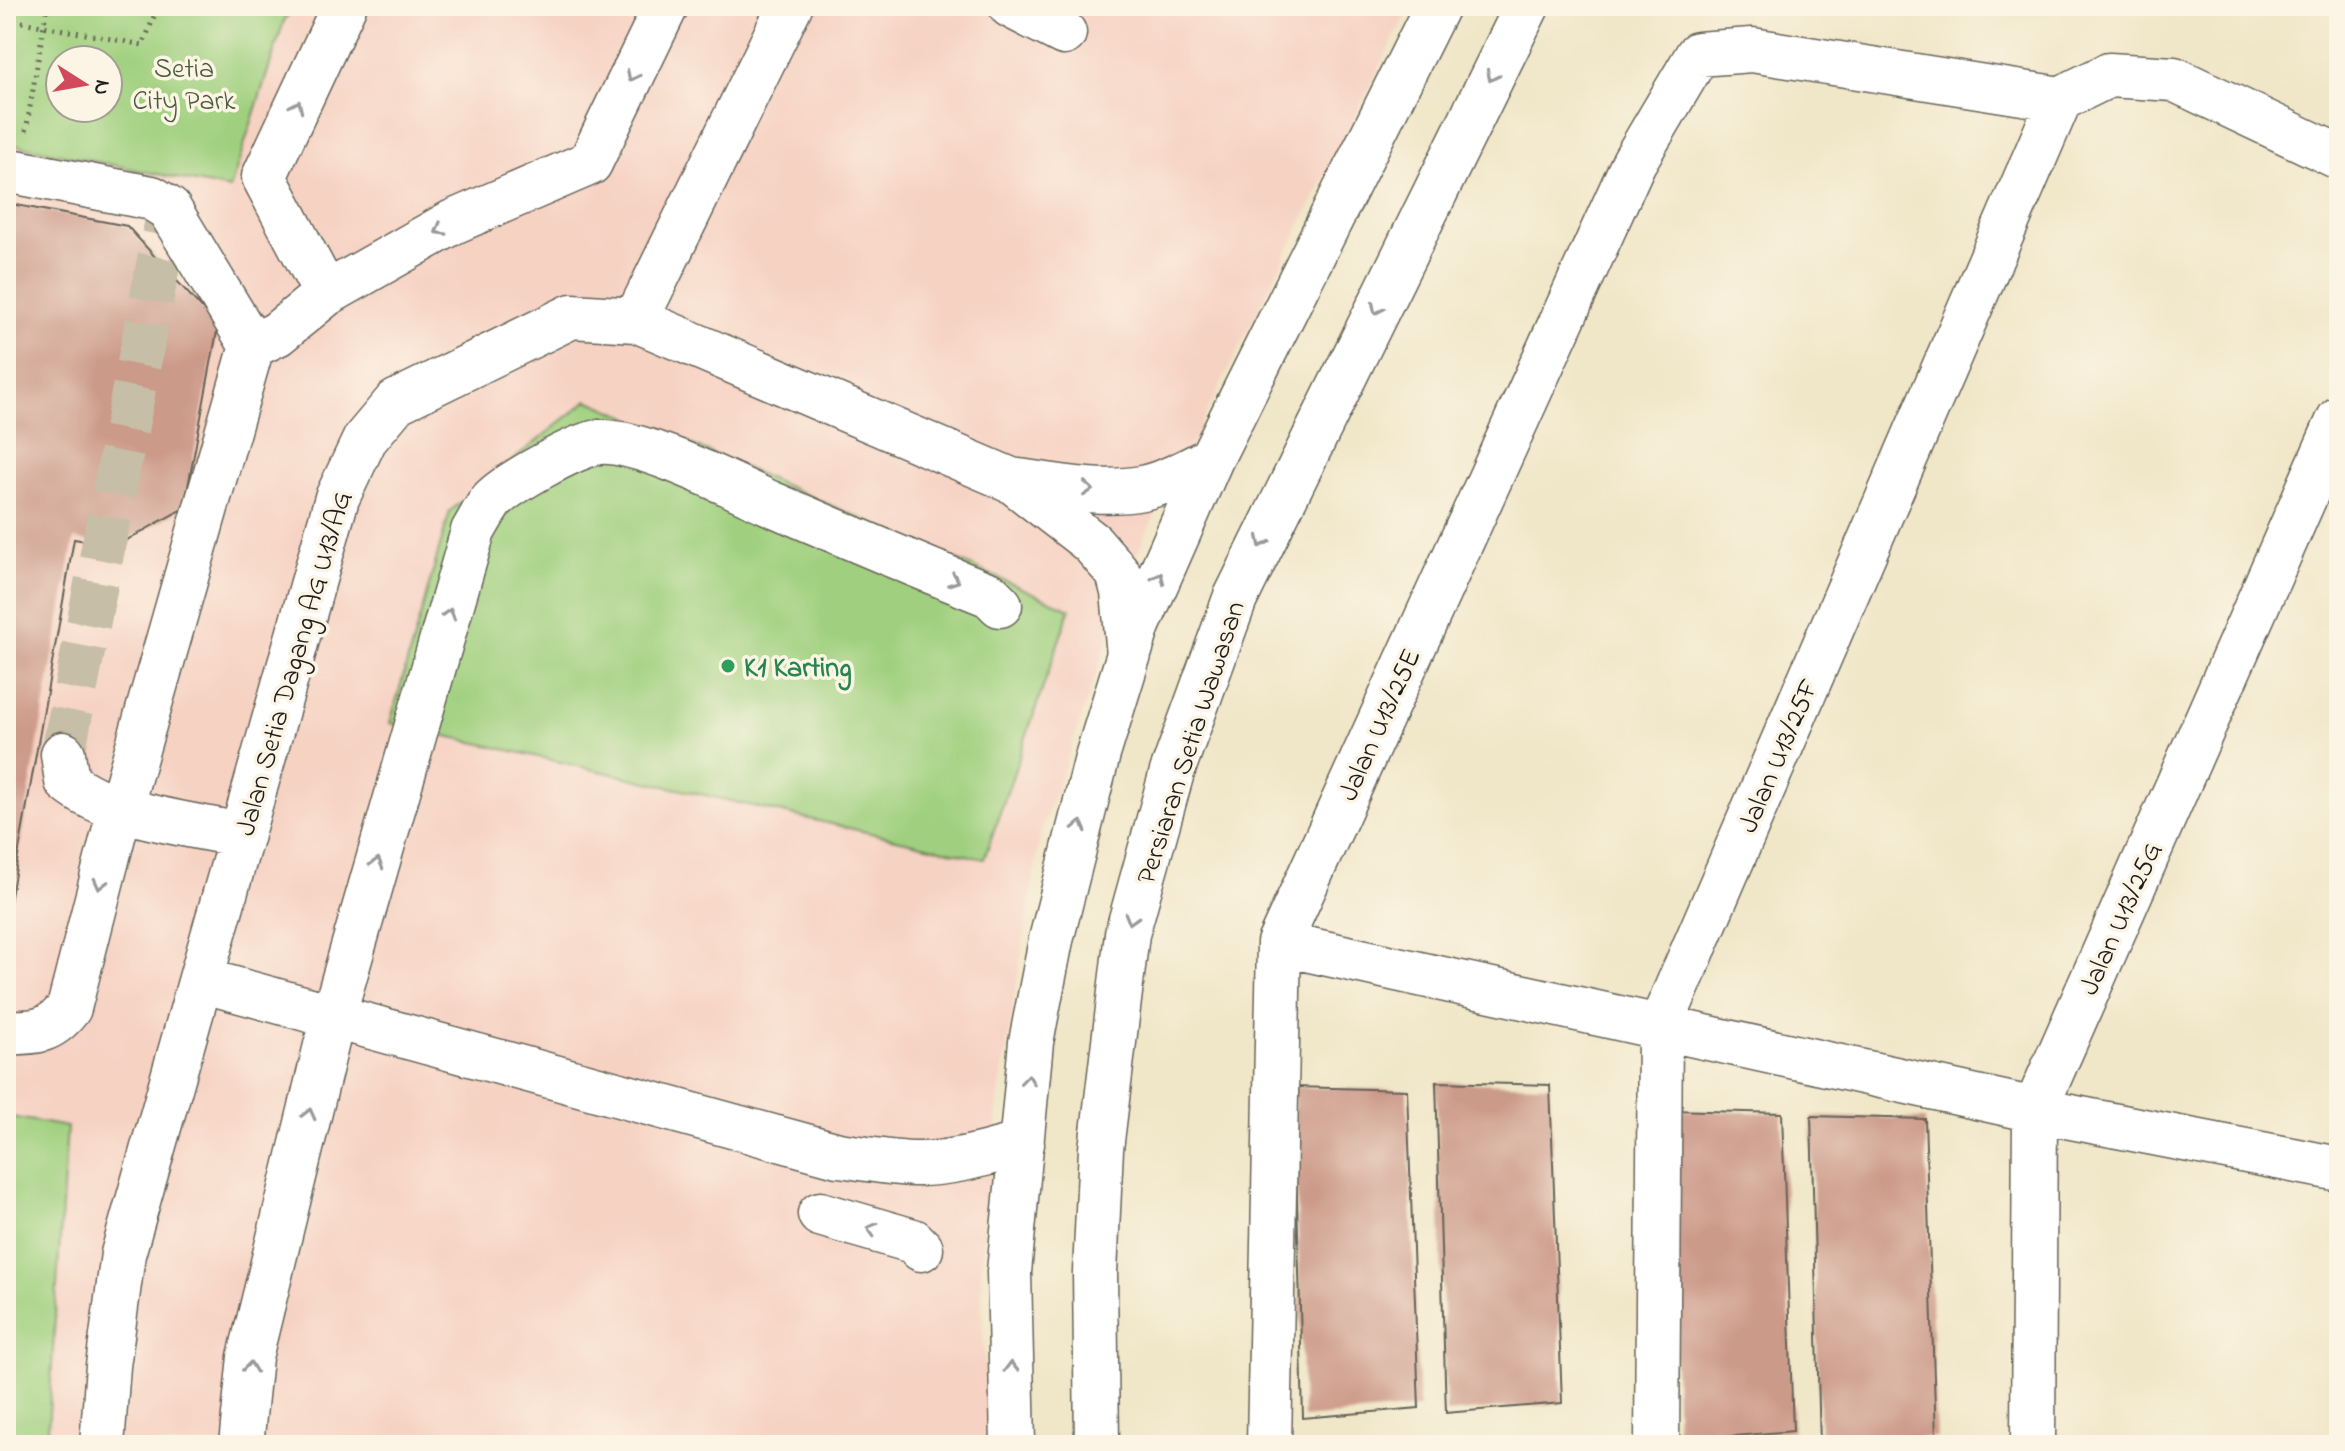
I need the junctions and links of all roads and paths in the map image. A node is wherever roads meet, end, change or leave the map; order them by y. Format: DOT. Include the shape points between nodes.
graph roads {
  1 [pos="47,6"];
  2 [pos="158,6"];
  3 [pos="344,6"];
  4 [pos="666,6"];
  5 [pos="790,6"];
  6 [pos="1437,6"];
  7 [pos="1527,6"];
  8 [pos="6,19"];
  9 [pos="44,27"];
  10 [pos="2060,99"];
  11 [pos="2339,157"];
  12 [pos="13,171"];
  13 [pos="326,294"];
  14 [pos="636,320"];
  15 [pos="252,346"];
  16 [pos="2339,419"];
  17 [pos="1211,459"];
  18 [pos="1011,480"];
  19 [pos="1000,605"];
  20 [pos="1129,655"];
  21 [pos="63,754"];
  22 [pos="120,809"];
  23 [pos="242,835"];
  24 [pos="1279,943"];
  25 [pos="201,980"];
  26 [pos="333,1017"];
  27 [pos="1660,1027"];
  28 [pos="6,1032"];
  29 [pos="2035,1110"];
  30 [pos="1022,1144"];
  31 [pos="2339,1169"];
  32 [pos="820,1214"];
  33 [pos="921,1249"];
  34 [pos="102,1445"];
  35 [pos="241,1445"];
  36 [pos="1013,1445"];
  37 [pos="1097,1445"];
  38 [pos="1269,1445"];
  39 [pos="1657,1445"];
  40 [pos="2033,1445"];
  1 -- 9 [label="path"];
  2 -- 9 [label="path" via="143,45"];
  13 -- 3 [label="street, one-way" via="264,177"];
  4 -- 13 [label="street, one-way" via="590,163 453,222"];
  5 -- 14 [label="street"];
  6 -- 17 [label="street"];
  7 -- 37 [label="street, Persiaran Setia Wawasan, one-way" via="1235,599 1172,772 1127,934 1104,1122 1095,1272"];
  8 -- 9 [label="path"];
  9 -- 12 [label="path"];
  10 -- 11 [label="street" via="2109,75 2174,79"];
  10 -- 24 [label="street, Jalan U13/25E" via="1752,50 1698,54 1634,162"];
  10 -- 27 [label="street, Jalan U13/25F"];
  12 -- 15 [label="street" via="152,198 169,209"];
  13 -- 15 [label="street" via="277,334"];
  14 -- 18 [label="street, Jalan Setia Dagang AG U13/AG"];
  14 -- 23 [label="street, Jalan Setia Dagang AG U13/AG" via="572,316 396,402 365,439 337,498"];
  15 -- 22 [label="street"];
  16 -- 29 [label="street, Jalan U13/25G"];
  18 -- 17 [label="street, Jalan Setia Dagang AG U13/AG, one-way" via="1089,489 1143,488"];
  20 -- 17 [label="street, one-way"];
  18 -- 20 [label="street, Jalan Setia Dagang AG U13/AG" via="1092,543 1118,573"];
  26 -- 19 [label="street, one-way" via="473,531 493,499 517,480 597,442 626,444 990,595"];
  30 -- 20 [label="street, one-way" via="1031,1042 1051,940"];
  21 -- 22 [label="street" via="67,781"];
  22 -- 23 [label="street"];
  22 -- 28 [label="street, one-way" via="69,1008 58,1022 40,1031"];
  23 -- 25 [label="street, Jalan Setia Dagang AG U13/AG"];
  24 -- 27 [label="street"];
  24 -- 38 [label="street, Jalan U13/25E"];
  25 -- 26 [label="street"];
  25 -- 34 [label="street, Jalan Setia Dagang AG U13/AG" via="123,1254"];
  26 -- 30 [label="street" via="838,1155 939,1163"];
  35 -- 26 [label="street, one-way" via="250,1357"];
  27 -- 29 [label="street"];
  27 -- 39 [label="street, Jalan U13/25F"];
  29 -- 31 [label="street"];
  29 -- 40 [label="street, Jalan U13/25G"];
  36 -- 30 [label="street, one-way" via="1009,1272"];
  33 -- 32 [label="street, one-way" via="913,1241"];
}
